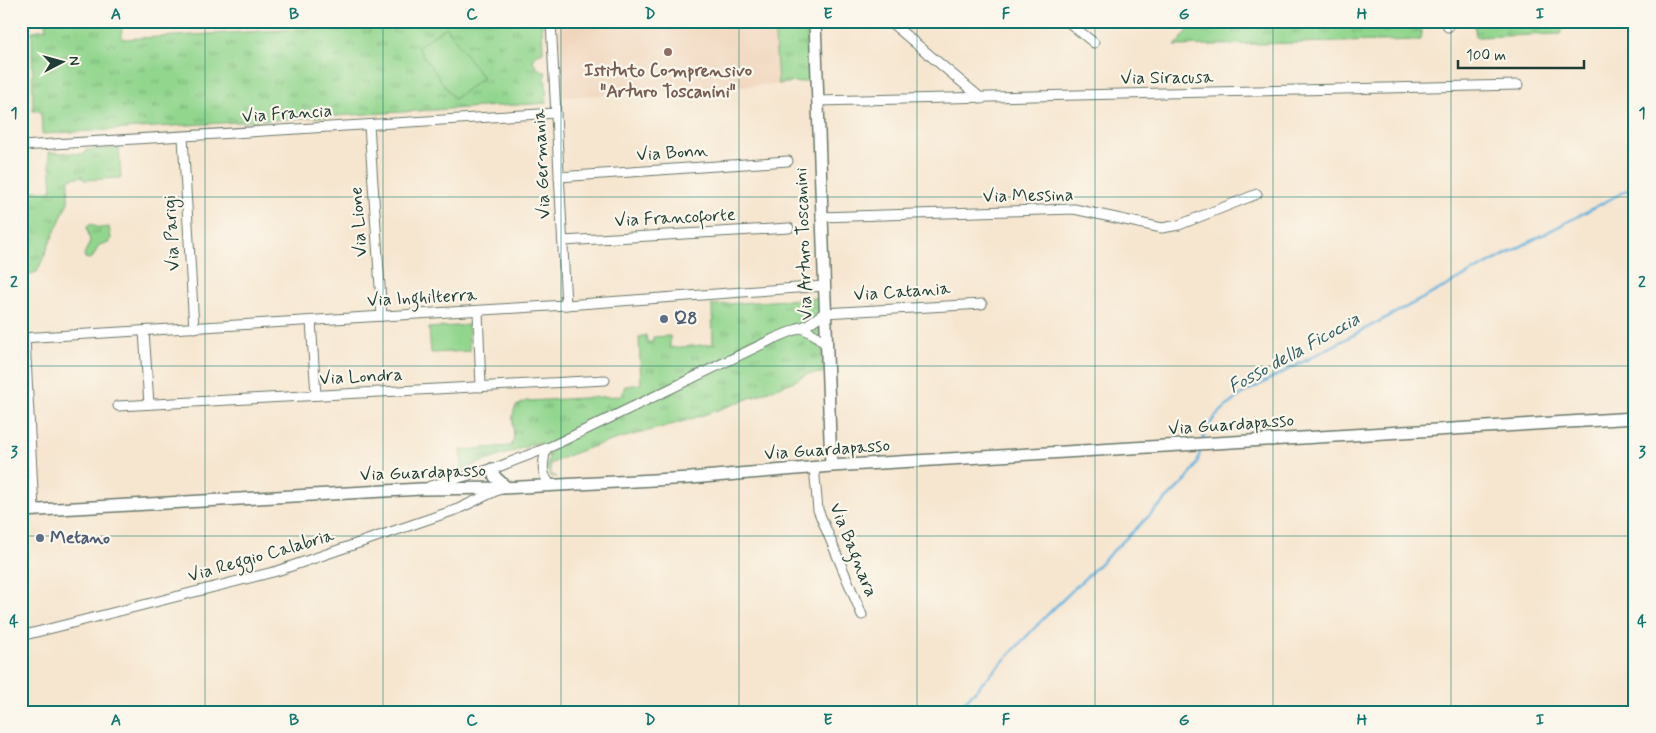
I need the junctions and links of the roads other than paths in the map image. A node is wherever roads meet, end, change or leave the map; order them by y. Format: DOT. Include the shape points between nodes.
graph roads {
  1 [pos="551,21"];
  2 [pos="815,21"];
  3 [pos="889,21"];
  4 [pos="1067,21"];
  5 [pos="1094,44"];
  6 [pos="1518,85"];
  7 [pos="982,99"];
  8 [pos="817,101"];
  9 [pos="556,113"];
  10 [pos="368,125"];
  11 [pos="183,137"];
  12 [pos="21,146"];
  13 [pos="788,161"];
  14 [pos="559,177"];
  15 [pos="1257,194"];
  16 [pos="821,217"];
  17 [pos="789,228"];
  18 [pos="562,241"];
  19 [pos="824,286"];
  20 [pos="982,304"];
  21 [pos="566,305"];
  22 [pos="478,310"];
  23 [pos="824,313"];
  24 [pos="382,316"];
  25 [pos="311,320"];
  26 [pos="800,326"];
  27 [pos="194,328"];
  28 [pos="144,331"];
  29 [pos="23,338"];
  30 [pos="825,344"];
  31 [pos="605,380"];
  32 [pos="481,387"];
  33 [pos="316,395"];
  34 [pos="149,404"];
  35 [pos="118,406"];
  36 [pos="1635,418"];
  37 [pos="546,448"];
  38 [pos="831,466"];
  39 [pos="814,467"];
  40 [pos="492,469"];
  41 [pos="550,485"];
  42 [pos="504,487"];
  43 [pos="421,489"];
  44 [pos="34,510"];
  45 [pos="21,511"];
  46 [pos="862,615"];
  47 [pos="21,636"];
  1 -- 9 [label="street, Via Germania"];
  2 -- 8 [label="street, Via Arturo Toscanini"];
  3 -- 7 [label="street"];
  4 -- 5 [label="street"];
  6 -- 7 [label="street, Via Siracusa"];
  7 -- 8 [label="street, Via Siracusa"];
  8 -- 16 [label="street, Via Arturo Toscanini"];
  9 -- 10 [label="street, Via Francia"];
  9 -- 14 [label="street, Via Germania"];
  10 -- 11 [label="street, Via Francia"];
  10 -- 24 [label="street, Via Lione"];
  11 -- 12 [label="street, Via Francia"];
  11 -- 27 [label="street, Via Parigi"];
  13 -- 14 [label="street, Via Bonn"];
  14 -- 18 [label="street, Via Germania"];
  15 -- 16 [label="street, Via Messina" via="1179,225 1162,228 1074,209"];
  16 -- 19 [label="street, Via Arturo Toscanini"];
  17 -- 18 [label="street, Via Francoforte"];
  18 -- 21 [label="street, Via Germania"];
  19 -- 21 [label="street, Via Inghilterra"];
  19 -- 23 [label="street, Via Arturo Toscanini"];
  20 -- 23 [label="street, Via Catania"];
  21 -- 22 [label="street, Via Inghilterra"];
  22 -- 24 [label="street, Via Inghilterra"];
  22 -- 32 [label="street"];
  23 -- 26 [label="street"];
  23 -- 30 [label="street, Via Arturo Toscanini"];
  24 -- 25 [label="street, Via Inghilterra"];
  25 -- 27 [label="street, Via Inghilterra"];
  25 -- 33 [label="street"];
  26 -- 30 [label="street"];
  26 -- 37 [label="street"];
  27 -- 28 [label="street, Via Inghilterra"];
  28 -- 29 [label="street, Via Inghilterra"];
  28 -- 34 [label="street"];
  29 -- 44 [label="street"];
  30 -- 38 [label="street, Via Arturo Toscanini"];
  31 -- 32 [label="street, Via Londra"];
  32 -- 33 [label="street, Via Londra"];
  33 -- 34 [label="street, Via Londra"];
  34 -- 35 [label="street, Via Londra"];
  36 -- 38 [label="street, Via Guardapasso"];
  37 -- 40 [label="street"];
  37 -- 41 [label="street" via="542,471"];
  38 -- 39 [label="street, Via Guardapasso"];
  39 -- 41 [label="street, Via Guardapasso" via="690,478"];
  39 -- 46 [label="street, Via Bagnara" via="820,515"];
  40 -- 42 [label="street"];
  40 -- 43 [label="street"];
  41 -- 42 [label="street, Via Guardapasso"];
  42 -- 43 [label="street, Via Guardapasso"];
  42 -- 47 [label="street, Via Reggio Calabria" via="458,509 277,571"];
  43 -- 44 [label="street, Via Guardapasso"];
  44 -- 45 [label="street, Via Guardapasso"];
}
